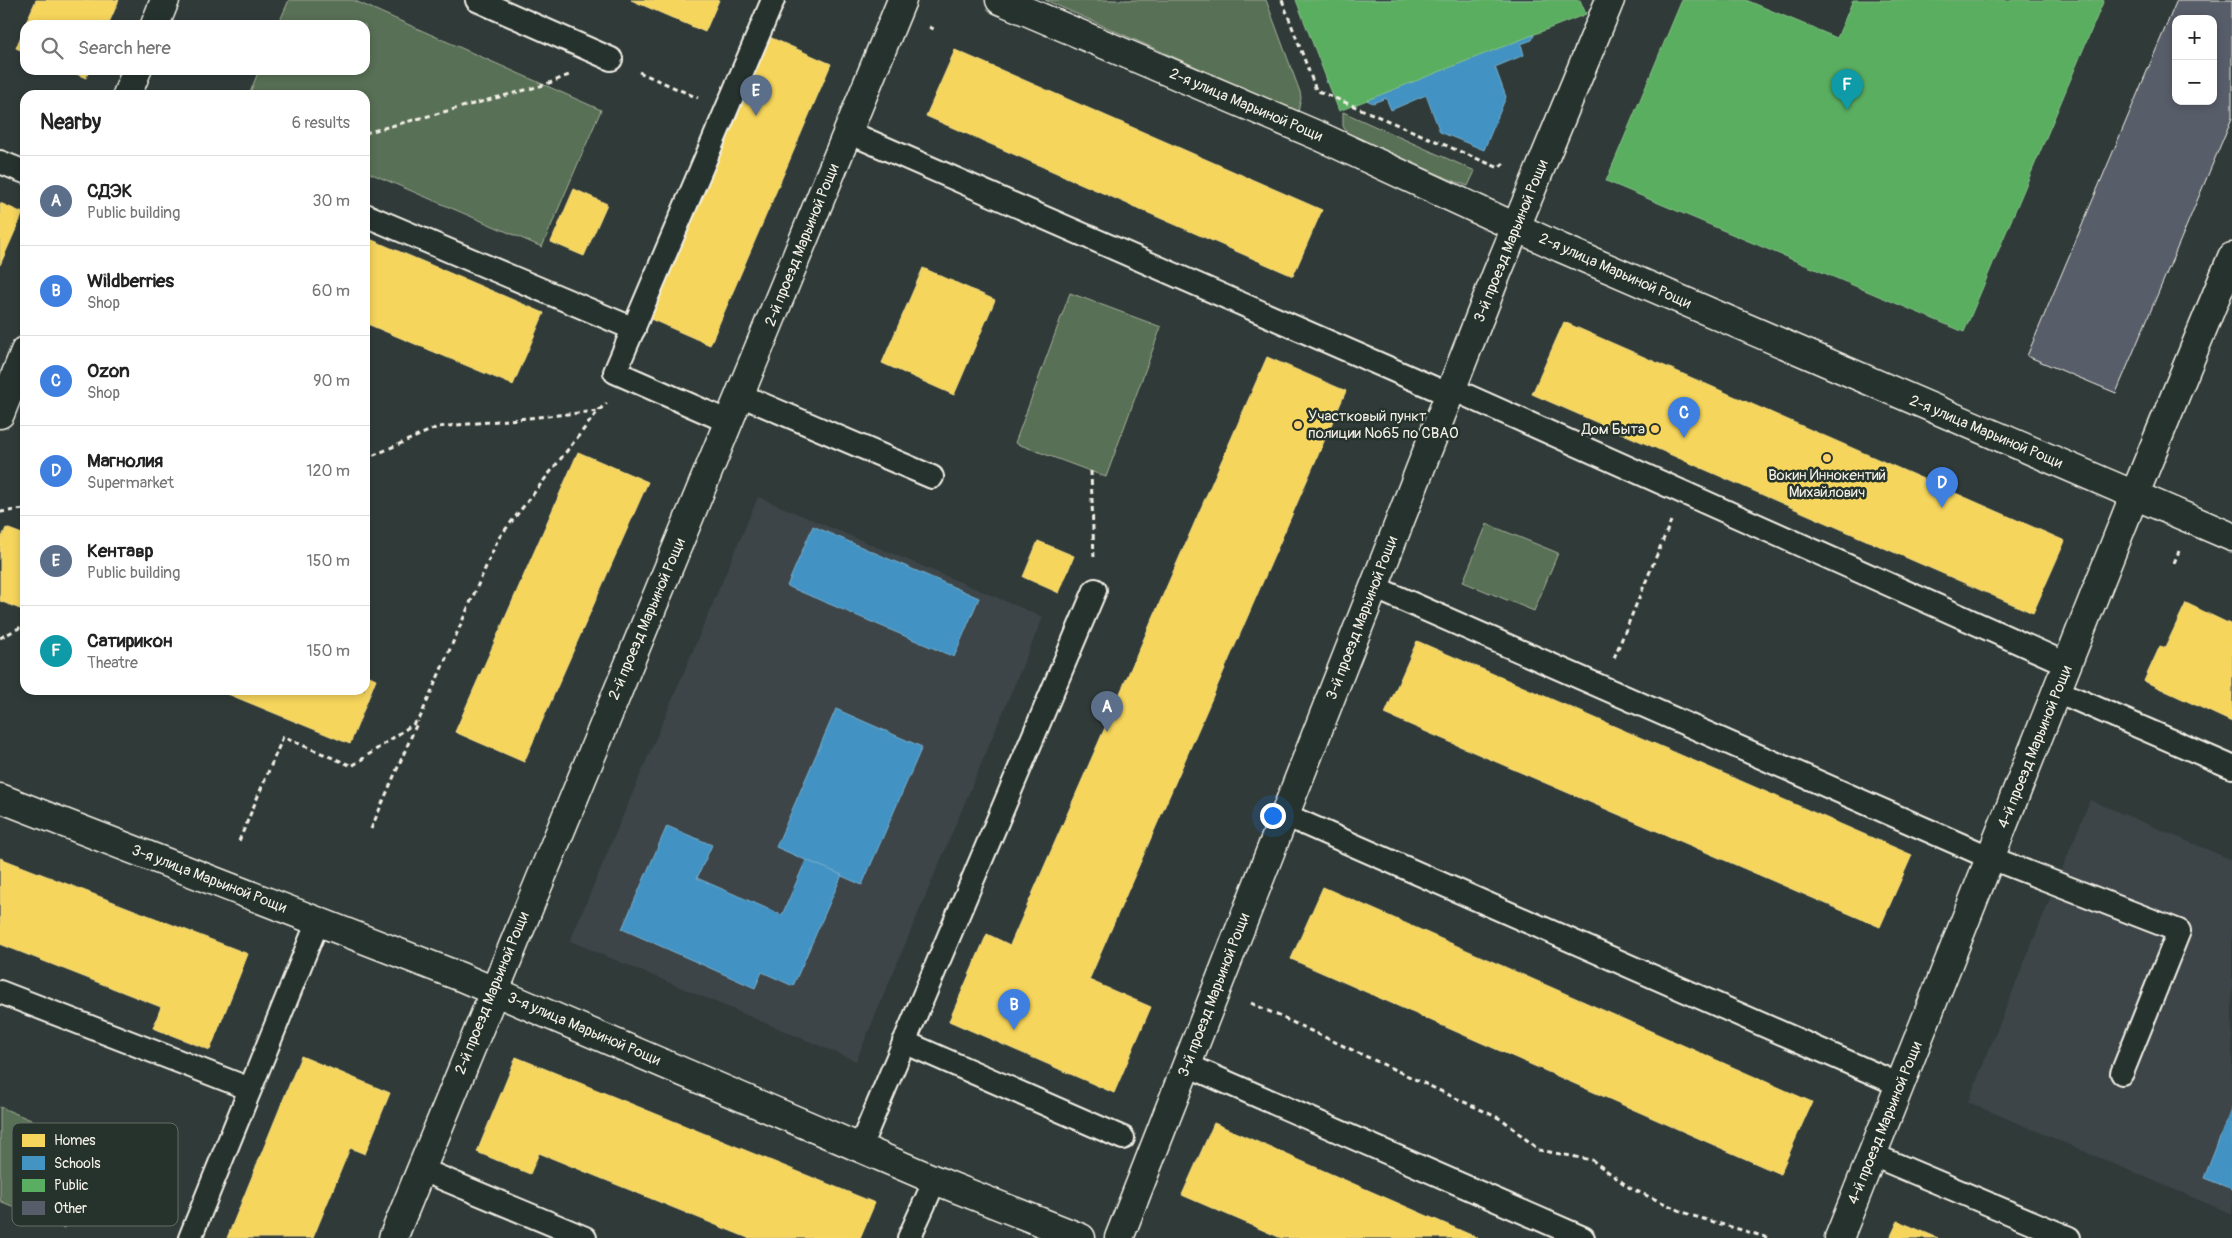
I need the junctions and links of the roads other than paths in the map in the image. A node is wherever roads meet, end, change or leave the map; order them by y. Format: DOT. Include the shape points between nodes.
graph roads {
  1 [pos="165,0"];
  2 [pos="477,0"];
  3 [pos="773,0"];
  4 [pos="902,0"];
  5 [pos="1000,0"];
  6 [pos="1610,0"];
  7 [pos="157,20"];
  8 [pos="611,59"];
  9 [pos="135,75"];
  10 [pos="129,90"];
  11 [pos="848,132"];
  12 [pos="0,162"];
  13 [pos="20,170"];
  14 [pos="370,217"];
  15 [pos="1516,228"];
  16 [pos="2232,257"];
  17 [pos="634,329"];
  18 [pos="20,364"];
  19 [pos="1451,392"];
  20 [pos="740,395"];
  21 [pos="0,414"];
  22 [pos="729,422"];
  23 [pos="932,477"];
  24 [pos="2134,496"];
  25 [pos="2232,537"];
  26 [pos="1374,587"];
  27 [pos="1095,590"];
  28 [pos="2067,664"];
  29 [pos="2057,691"];
  30 [pos="2232,766"];
  31 [pos="0,798"];
  32 [pos="1285,815"];
  33 [pos="1991,858"];
  34 [pos="318,921"];
  35 [pos="493,990"];
  36 [pos="0,992"];
  37 [pos="904,1042"];
  38 [pos="1187,1065"];
  39 [pos="2122,1073"];
  40 [pos="1900,1085"];
  41 [pos="250,1089"];
  42 [pos="1123,1138"];
  43 [pos="860,1147"];
  44 [pos="1873,1155"];
  45 [pos="420,1169"];
  46 [pos="935,1180"];
  47 [pos="190,1238"];
  48 [pos="392,1238"];
  49 [pos="585,1238"];
  50 [pos="909,1238"];
  51 [pos="1081,1238"];
  52 [pos="1119,1238"];
  53 [pos="1583,1238"];
  54 [pos="1839,1238"];
  55 [pos="2069,1238"];
  1 -- 7 [label="street"];
  2 -- 8 [label="lane"];
  3 -- 17 [label="lane"];
  4 -- 11 [label="street, 2-й проезд Марьиной Рощи"];
  5 -- 15 [label="street, 2-я улица Марьиной Рощи" via="1319,136"];
  6 -- 15 [label="street, 3-й проезд Марьиной Рощи"];
  9 -- 10 [label="street"];
  11 -- 19 [label="lane"];
  11 -- 20 [label="street, 2-й проезд Марьиной Рощи"];
  12 -- 13 [label="lane"];
  14 -- 17 [label="lane"];
  15 -- 19 [label="street, 3-й проезд Марьиной Рощи"];
  15 -- 24 [label="street, 2-я улица Марьиной Рощи"];
  16 -- 24 [label="street, 4-й проезд Марьиной Рощи"];
  17 -- 22 [label="lane" via="615,372"];
  18 -- 21 [label="street"];
  19 -- 26 [label="street, 3-й проезд Марьиной Рощи"];
  19 -- 28 [label="lane"];
  20 -- 22 [label="street, 2-й проезд Марьиной Рощи"];
  20 -- 23 [label="lane"];
  22 -- 35 [label="street, 2-й проезд Марьиной Рощи"];
  24 -- 25 [label="street, 2-я улица Марьиной Рощи"];
  24 -- 28 [label="street, 4-й проезд Марьиной Рощи"];
  26 -- 32 [label="street, 3-й проезд Марьиной Рощи"];
  26 -- 33 [label="lane"];
  27 -- 37 [label="lane"];
  28 -- 29 [label="street, 4-й проезд Марьиной Рощи"];
  29 -- 30 [label="lane"];
  29 -- 33 [label="street, 4-й проезд Марьиной Рощи"];
  31 -- 34 [label="street, 3-я улица Марьиной Рощи"];
  32 -- 38 [label="street, 3-й проезд Марьиной Рощи"];
  32 -- 40 [label="lane"];
  33 -- 39 [label="lane" via="2179,931"];
  33 -- 40 [label="street, 4-й проезд Марьиной Рощи"];
  34 -- 35 [label="street, 3-я улица Марьиной Рощи"];
  34 -- 41 [label="lane"];
  35 -- 43 [label="street, 3-я улица Марьиной Рощи"];
  35 -- 45 [label="street, 2-й проезд Марьиной Рощи"];
  36 -- 41 [label="lane"];
  37 -- 42 [label="lane"];
  37 -- 43 [label="lane"];
  38 -- 52 [label="street, 3-й проезд Марьиной Рощи"];
  38 -- 53 [label="lane"];
  40 -- 44 [label="street, 4-й проезд Марьиной Рощи"];
  41 -- 47 [label="lane"];
  43 -- 46 [label="street, 3-я улица Марьиной Рощи"];
  44 -- 54 [label="street, 4-й проезд Марьиной Рощи"];
  44 -- 55 [label="lane"];
  45 -- 48 [label="street, 2-й проезд Марьиной Рощи"];
  45 -- 49 [label="lane"];
  46 -- 50 [label="lane"];
  46 -- 51 [label="street, 3-я улица Марьиной Рощи"];
}
